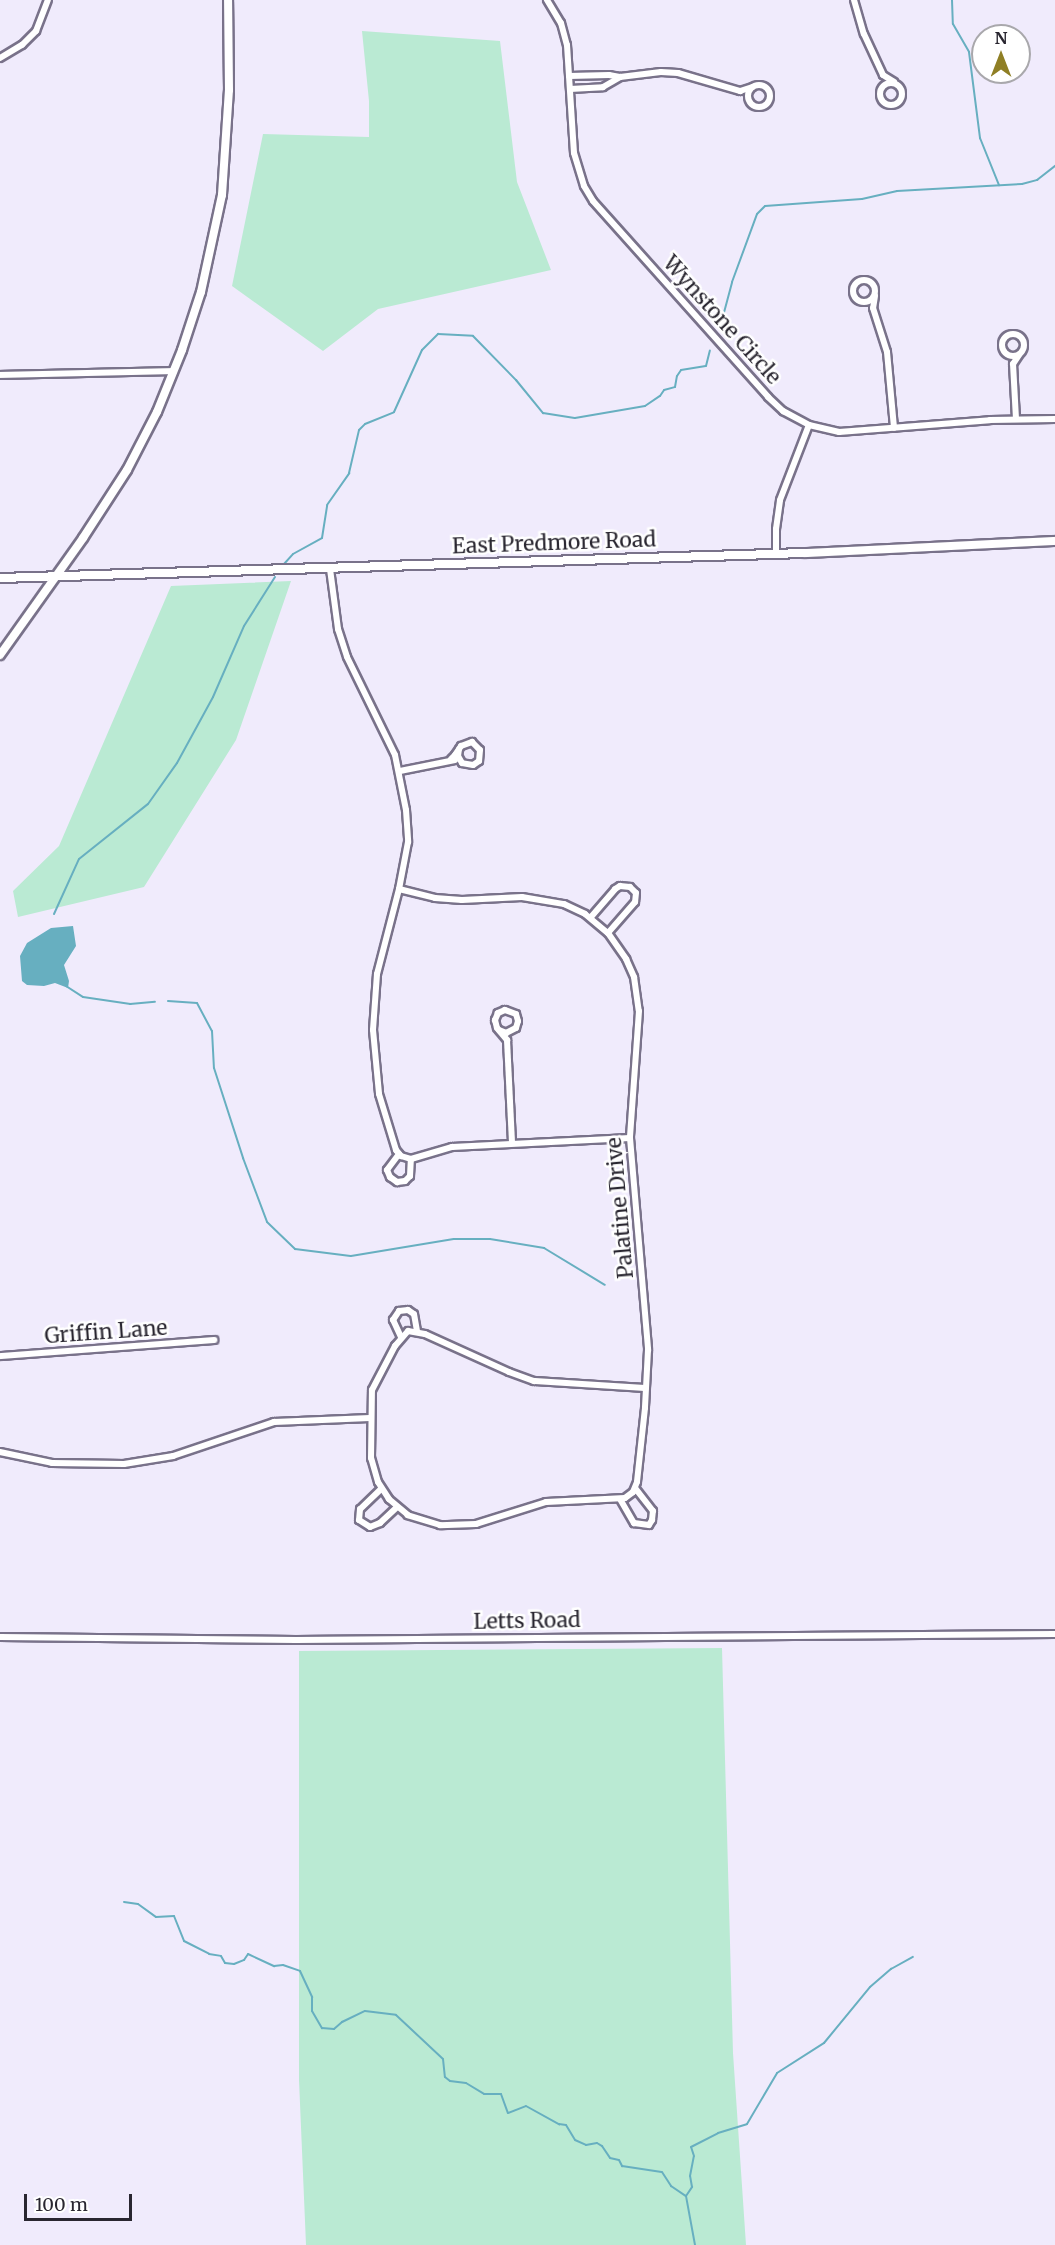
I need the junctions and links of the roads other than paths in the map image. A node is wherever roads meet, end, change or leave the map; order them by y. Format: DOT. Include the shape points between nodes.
graph roads {
  1 [pos="48,0"];
  2 [pos="228,0"];
  3 [pos="548,0"];
  4 [pos="854,0"];
  5 [pos="0,58"];
  6 [pos="883,75"];
  7 [pos="569,76"];
  8 [pos="620,77"];
  9 [pos="894,82"];
  10 [pos="752,87"];
  11 [pos="881,88"];
  12 [pos="570,89"];
  13 [pos="740,91"];
  14 [pos="748,100"];
  15 [pos="875,296"];
  16 [pos="862,302"];
  17 [pos="873,308"];
  18 [pos="1020,353"];
  19 [pos="1006,354"];
  20 [pos="1013,364"];
  21 [pos="173,371"];
  22 [pos="0,375"];
  23 [pos="1016,419"];
  24 [pos="1055,419"];
  25 [pos="809,425"];
  26 [pos="894,428"];
  27 [pos="1055,541"];
  28 [pos="776,554"];
  29 [pos="330,569"];
  30 [pos="55,577"];
  31 [pos="0,578"];
  32 [pos="0,656"];
  33 [pos="459,749"];
  34 [pos="451,759"];
  35 [pos="462,763"];
  36 [pos="400,771"];
  37 [pos="399,889"];
  38 [pos="591,917"];
  39 [pos="608,933"];
  40 [pos="499,1030"];
  41 [pos="514,1031"];
  42 [pos="507,1040"];
  43 [pos="630,1138"];
  44 [pos="512,1143"];
  45 [pos="399,1154"];
  46 [pos="411,1158"];
  47 [pos="417,1331"];
  48 [pos="401,1337"];
  49 [pos="214,1340"];
  50 [pos="0,1356"];
  51 [pos="646,1388"];
  52 [pos="370,1418"];
  53 [pos="0,1452"];
  54 [pos="635,1488"];
  55 [pos="381,1489"];
  56 [pos="620,1499"];
  57 [pos="397,1507"];
  58 [pos="1055,1634"];
  59 [pos="0,1637"];
  1 -- 5 [label="street" via="36,31"];
  2 -- 21 [label="street" via="226,157 219,212 201,292"];
  3 -- 7 [label="street, Wynstone Circle" via="565,34"];
  4 -- 6 [label="street"];
  6 -- 9 [label="street"];
  6 -- 11 [label="street"];
  7 -- 8 [label="street"];
  7 -- 12 [label="street, Wynstone Circle"];
  8 -- 12 [label="street" via="603,87"];
  8 -- 13 [label="street" via="678,74"];
  9 -- 11 [label="street"];
  9 -- 11 [label="street" via="903,93 894,105 884,102"];
  10 -- 13 [label="street"];
  10 -- 14 [label="street"];
  10 -- 14 [label="street" via="766,87 770,100 757,107"];
  12 -- 25 [label="street, Wynstone Circle" via="577,169 593,201 768,397 783,411"];
  13 -- 14 [label="street"];
  15 -- 16 [label="street"];
  15 -- 16 [label="street" via="874,285 860,280 853,292"];
  15 -- 17 [label="street"];
  16 -- 17 [label="street"];
  17 -- 26 [label="street" via="887,352"];
  18 -- 19 [label="street"];
  18 -- 19 [label="street" via="1023,339 1010,333 1002,341"];
  18 -- 20 [label="street"];
  19 -- 20 [label="street"];
  20 -- 23 [label="street"];
  21 -- 22 [label="street"];
  21 -- 30 [label="street" via="157,412 126,470"];
  23 -- 24 [label="street, Wynstone Circle"];
  23 -- 26 [label="street, Wynstone Circle"];
  25 -- 26 [label="street, Wynstone Circle" via="839,432"];
  25 -- 28 [label="street" via="780,500"];
  27 -- 28 [label="street, East Predmore Road"];
  28 -- 29 [label="street, East Predmore Road"];
  29 -- 30 [label="street, East Predmore Road"];
  29 -- 36 [label="street" via="342,644"];
  30 -- 31 [label="street, East Predmore Road"];
  30 -- 32 [label="street"];
  33 -- 34 [label="street"];
  33 -- 35 [label="street"];
  33 -- 35 [label="street" via="472,742 480,750 476,764"];
  34 -- 35 [label="street"];
  34 -- 36 [label="street"];
  36 -- 37 [label="street" via="408,842"];
  37 -- 38 [label="street, Palatine Drive" via="462,900 537,898 564,904"];
  37 -- 45 [label="street" via="377,974 373,1030 380,1094"];
  38 -- 39 [label="street, Palatine Drive"];
  38 -- 39 [label="street" via="615,889 626,885 633,889 635,902"];
  39 -- 43 [label="street, Palatine Drive" via="626,958 638,994"];
  40 -- 41 [label="street"];
  40 -- 41 [label="street" via="496,1016 505,1010 518,1017"];
  40 -- 42 [label="street"];
  41 -- 42 [label="street"];
  42 -- 44 [label="street"];
  43 -- 44 [label="street"];
  43 -- 51 [label="street, Palatine Drive" via="646,1303"];
  44 -- 46 [label="street" via="452,1147"];
  45 -- 46 [label="street"];
  45 -- 46 [label="street" via="387,1170 397,1182 410,1176"];
  47 -- 48 [label="street" via="408,1331"];
  47 -- 48 [label="street" via="414,1314 399,1311 393,1320"];
  47 -- 51 [label="street" via="534,1381"];
  48 -- 52 [label="street" via="376,1379"];
  49 -- 50 [label="street, Griffin Lane"];
  51 -- 54 [label="street, Palatine Drive"];
  52 -- 53 [label="street" via="274,1422 173,1456 124,1464 52,1463"];
  52 -- 55 [label="street" via="371,1458"];
  54 -- 56 [label="street"];
  54 -- 56 [label="street" via="653,1511 649,1524 634,1523"];
  55 -- 57 [label="street"];
  55 -- 57 [label="street" via="360,1509 358,1520 370,1527"];
  56 -- 57 [label="street" via="531,1504 489,1521 459,1526 423,1522"];
  58 -- 59 [label="street, Letts Road" via="296,1640"];
}
